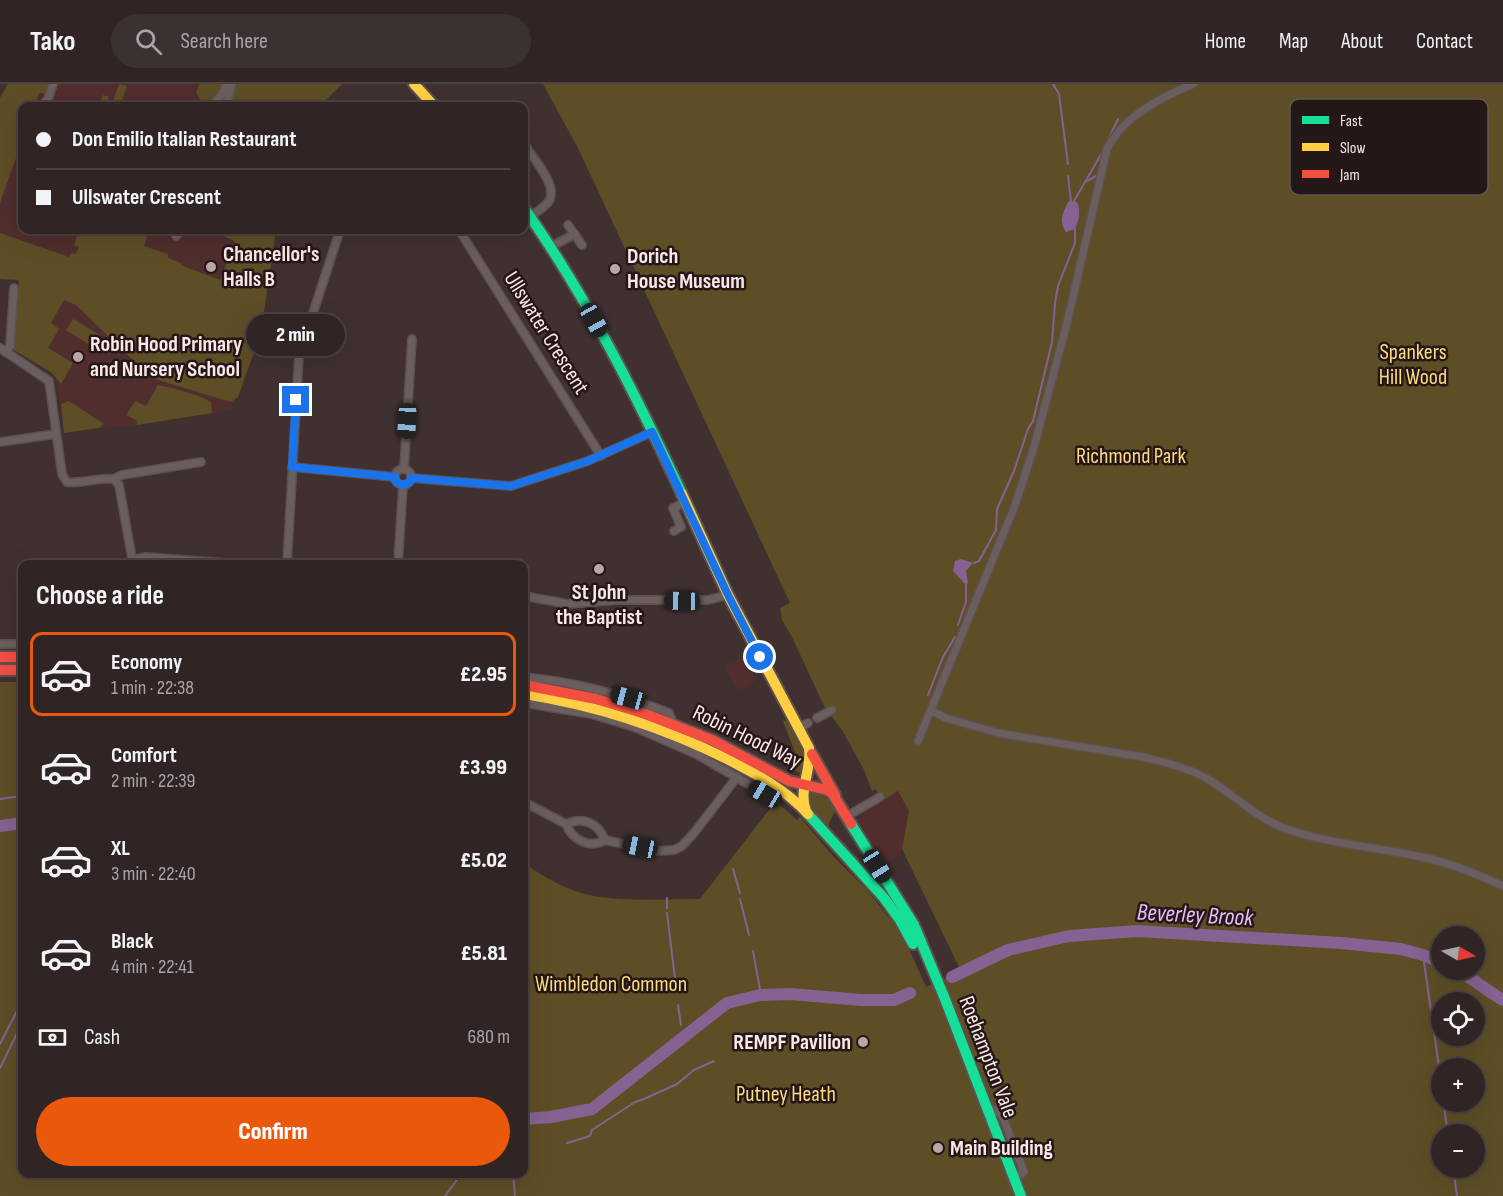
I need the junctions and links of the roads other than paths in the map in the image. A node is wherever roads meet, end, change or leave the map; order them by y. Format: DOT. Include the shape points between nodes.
graph roads {
  1 [pos="53,84"];
  2 [pos="228,84"];
  3 [pos="232,84"];
  4 [pos="1193,84"];
  5 [pos="418,86"];
  6 [pos="45,102"];
  7 [pos="215,102"];
  8 [pos="227,102"];
  9 [pos="431,102"];
  10 [pos="528,149"];
  11 [pos="528,212"];
  12 [pos="528,214"];
  13 [pos="568,225"];
  14 [pos="339,234"];
  15 [pos="462,234"];
  16 [pos="575,234"];
  17 [pos="582,245"];
  18 [pos="550,248"];
  19 [pos="14,288"];
  20 [pos="412,339"];
  21 [pos="3,350"];
  22 [pos="652,432"];
  23 [pos="56,434"];
  24 [pos="0,442"];
  25 [pos="601,456"];
  26 [pos="201,462"];
  27 [pos="292,467"];
  28 [pos="404,469"];
  29 [pos="395,477"];
  30 [pos="411,478"];
  31 [pos="114,479"];
  32 [pos="403,485"];
  33 [pos="686,502"];
  34 [pos="665,503"];
  35 [pos="673,508"];
  36 [pos="674,531"];
  37 [pos="133,560"];
  38 [pos="138,560"];
  39 [pos="186,560"];
  40 [pos="287,560"];
  41 [pos="398,560"];
  42 [pos="728,595"];
  43 [pos="528,597"];
  44 [pos="0,644"];
  45 [pos="18,644"];
  46 [pos="0,657"];
  47 [pos="18,657"];
  48 [pos="0,670"];
  49 [pos="18,670"];
  50 [pos="528,678"];
  51 [pos="528,686"];
  52 [pos="528,695"];
  53 [pos="528,704"];
  54 [pos="832,710"];
  55 [pos="932,711"];
  56 [pos="671,718"];
  57 [pos="817,718"];
  58 [pos="918,741"];
  59 [pos="809,748"];
  60 [pos="737,777"];
  61 [pos="805,785"];
  62 [pos="785,793"];
  63 [pos="835,796"];
  64 [pos="880,797"];
  65 [pos="528,804"];
  66 [pos="806,812"];
  67 [pos="847,816"];
  68 [pos="566,824"];
  69 [pos="605,840"];
  70 [pos="1503,886"];
  71 [pos="914,935"];
  72 [pos="1013,1196"];
  73 [pos="1021,1196"];
  1 -- 6 [label="street"];
  2 -- 7 [label="street"];
  3 -- 8 [label="street"];
  4 -- 55 [label="street" via="1133,117 1107,149 1034,447 1014,508"];
  5 -- 9 [label="main road"];
  10 -- 11 [label="street" via="551,193 547,204"];
  12 -- 18 [label="main road"];
  13 -- 16 [label="street"];
  14 -- 27 [label="street" via="299,356"];
  15 -- 25 [label="street, Ullswater Crescent"];
  16 -- 17 [label="street"];
  16 -- 18 [label="street"];
  18 -- 22 [label="main road" via="583,301"];
  19 -- 21 [label="street" via="10,346"];
  20 -- 28 [label="street"];
  21 -- 23 [label="street" via="49,381"];
  22 -- 25 [label="street"];
  22 -- 33 [label="main road"];
  23 -- 24 [label="street"];
  23 -- 31 [label="street" via="62,474 67,482"];
  25 -- 30 [label="street" via="511,486"];
  26 -- 31 [label="street"];
  27 -- 29 [label="street"];
  27 -- 40 [label="street"];
  28 -- 29 [label="street"];
  28 -- 30 [label="street"];
  29 -- 32 [label="street"];
  30 -- 32 [label="street"];
  31 -- 37 [label="street" via="119,485"];
  32 -- 41 [label="street"];
  33 -- 35 [label="street"];
  33 -- 42 [label="main road"];
  34 -- 35 [label="street"];
  35 -- 36 [label="street" via="681,527"];
  38 -- 39 [label="street"];
  42 -- 43 [label="street" via="708,600 568,604"];
  42 -- 59 [label="main road" via="803,726"];
  44 -- 45 [label="street"];
  46 -- 47 [label="main road"];
  48 -- 49 [label="main road"];
  50 -- 56 [label="street, Robin Hood Way" via="628,698"];
  51 -- 56 [label="main road, Robin Hood Way" via="566,691"];
  52 -- 62 [label="main road, Robin Hood Way" via="591,706 649,724 722,756"];
  53 -- 60 [label="street, Robin Hood Way" via="591,714 634,727"];
  54 -- 57 [label="street"];
  55 -- 58 [label="street"];
  55 -- 70 [label="street" via="998,733 1165,763 1209,780 1281,828 1441,862"];
  56 -- 61 [label="main road, Robin Hood Way" via="788,780"];
  59 -- 61 [label="main road" via="810,767"];
  59 -- 63 [label="main road"];
  60 -- 62 [label="street, Robin Hood Way" via="766,795"];
  60 -- 69 [label="street" via="694,833 674,850 657,851"];
  61 -- 63 [label="main road, Robin Hood Way" via="822,787"];
  61 -- 66 [label="main road" via="802,800"];
  62 -- 66 [label="main road, Robin Hood Way"];
  63 -- 67 [label="main road"];
  64 -- 67 [label="street"];
  65 -- 68 [label="street"];
  66 -- 71 [label="main road, Robin Hood Way"];
  67 -- 71 [label="main road" via="910,917"];
  68 -- 69 [label="street" via="576,839 598,844"];
  68 -- 69 [label="street" via="574,820 595,824"];
  71 -- 72 [label="main road, Roehampton Vale"];
  71 -- 73 [label="main road, Roehampton Vale"];
}
